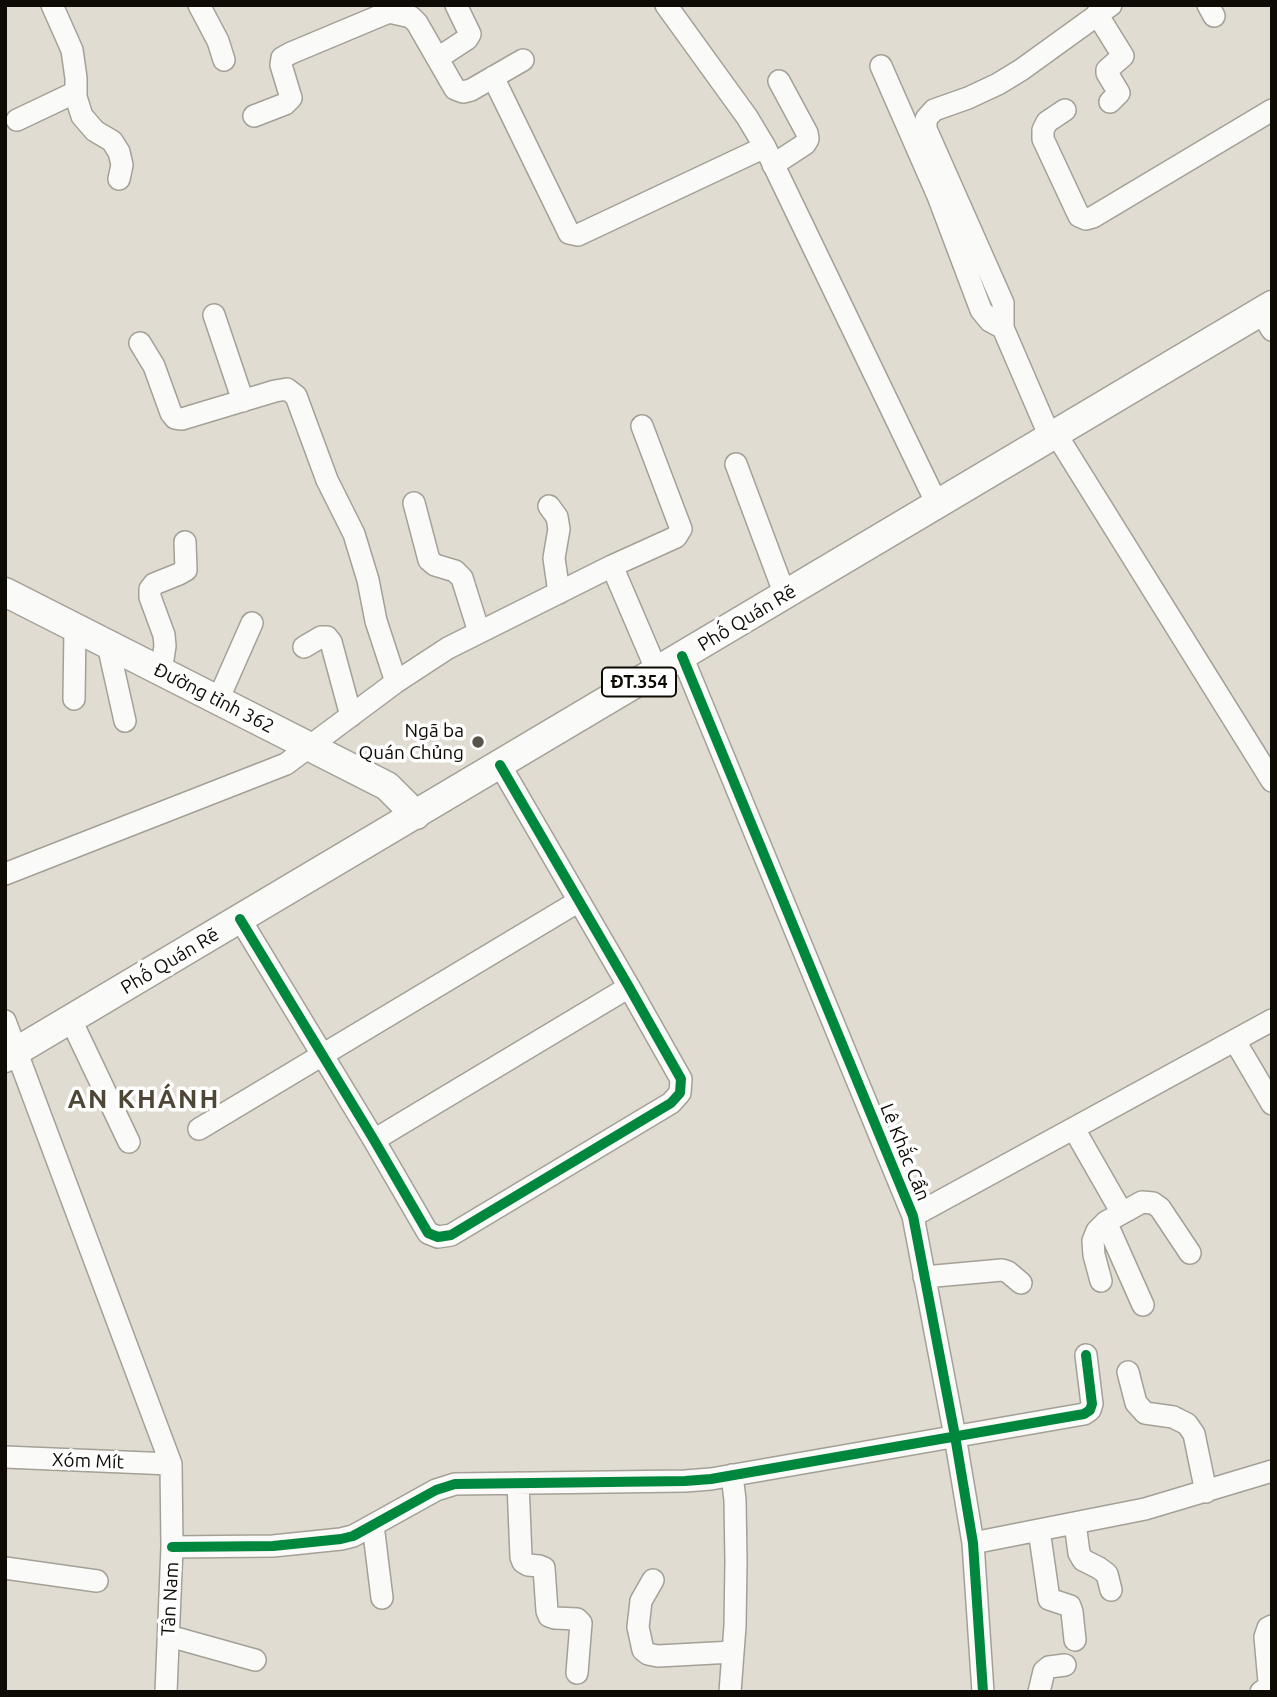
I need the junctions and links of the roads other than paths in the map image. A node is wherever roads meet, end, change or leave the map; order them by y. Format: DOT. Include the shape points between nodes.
graph roads {
  1 [pos="52,5"];
  2 [pos="199,5"];
  3 [pos="456,5"];
  4 [pos="666,5"];
  5 [pos="387,9"];
  6 [pos="1104,10"];
  7 [pos="438,58"];
  8 [pos="224,60"];
  9 [pos="523,60"];
  10 [pos="881,66"];
  11 [pos="493,77"];
  12 [pos="779,81"];
  13 [pos="76,92"];
  14 [pos="1110,102"];
  15 [pos="1065,110"];
  16 [pos="1272,110"];
  17 [pos="254,116"];
  18 [pos="17,120"];
  19 [pos="769,156"];
  20 [pos="119,179"];
  21 [pos="214,315"];
  22 [pos="1268,316"];
  23 [pos="1003,328"];
  24 [pos="140,343"];
  25 [pos="243,401"];
  26 [pos="642,426"];
  27 [pos="1053,435"];
  28 [pos="736,464"];
  29 [pos="414,503"];
  30 [pos="937,504"];
  31 [pos="549,506"];
  32 [pos="185,542"];
  33 [pos="612,566"];
  34 [pos="5,592"];
  35 [pos="559,593"];
  36 [pos="785,595"];
  37 [pos="252,623"];
  38 [pos="75,628"];
  39 [pos="479,632"];
  40 [pos="108,645"];
  41 [pos="304,647"];
  42 [pos="682,656"];
  43 [pos="657,671"];
  44 [pos="161,672"];
  45 [pos="396,682"];
  46 [pos="74,699"];
  47 [pos="218,700"];
  48 [pos="351,716"];
  49 [pos="125,721"];
  50 [pos="310,746"];
  51 [pos="500,765"];
  52 [pos="1272,780"];
  53 [pos="416,815"];
  54 [pos="5,874"];
  55 [pos="579,901"];
  56 [pos="240,919"];
  57 [pos="629,987"];
  58 [pos="71,1020"];
  59 [pos="1272,1020"];
  60 [pos="5,1021"];
  61 [pos="1234,1041"];
  62 [pos="322,1054"];
  63 [pos="11,1055"];
  64 [pos="1272,1104"];
  65 [pos="199,1129"];
  66 [pos="1074,1129"];
  67 [pos="374,1140"];
  68 [pos="129,1142"];
  69 [pos="913,1216"];
  70 [pos="1114,1217"];
  71 [pos="1190,1253"];
  72 [pos="925,1277"];
  73 [pos="1101,1281"];
  74 [pos="1021,1283"];
  75 [pos="1143,1305"];
  76 [pos="1086,1355"];
  77 [pos="1128,1372"];
  78 [pos="955,1436"];
  79 [pos="5,1457"];
  80 [pos="170,1464"];
  81 [pos="1272,1471"];
  82 [pos="732,1475"];
  83 [pos="518,1483"];
  84 [pos="1206,1492"];
  85 [pos="1075,1523"];
  86 [pos="373,1525"];
  87 [pos="1039,1530"];
  88 [pos="973,1543"];
  89 [pos="172,1547"];
  90 [pos="5,1568"];
  91 [pos="653,1580"];
  92 [pos="97,1581"];
  93 [pos="1111,1590"];
  94 [pos="382,1598"];
  95 [pos="1272,1626"];
  96 [pos="169,1636"];
  97 [pos="1075,1640"];
  98 [pos="733,1652"];
  99 [pos="255,1660"];
  100 [pos="1065,1665"];
  101 [pos="577,1673"];
  102 [pos="166,1692"];
  103 [pos="730,1692"];
  104 [pos="983,1692"];
  105 [pos="1039,1692"];
  106 [pos="1261,1692"];
  1 -- 13 [label="street" via="72,50"];
  2 -- 8 [label="street"];
  3 -- 7 [label="street" via="470,34"];
  4 -- 19 [label="street" via="747,117"];
  5 -- 7 [label="street" via="411,17"];
  5 -- 17 [label="street" via="282,58 290,98"];
  6 -- 14 [label="street" via="1123,56 1107,70 1119,93"];
  6 -- 23 [label="street" via="1021,70 934,110 926,119 926,129 1003,303"];
  7 -- 11 [label="street" via="455,89 463,92"];
  9 -- 11 [label="street"];
  10 -- 23 [label="street" via="981,310"];
  11 -- 19 [label="street" via="569,233 578,235"];
  12 -- 19 [label="street" via="808,139"];
  13 -- 18 [label="street"];
  13 -- 20 [label="street" via="82,117 119,152"];
  15 -- 16 [label="street" via="1047,122 1043,139 1079,216 1086,219"];
  19 -- 30 [label="street"];
  21 -- 25 [label="street"];
  22 -- 27 [label="main road, Phố Quán Rẽ / ĐT.354"];
  23 -- 27 [label="street"];
  24 -- 25 [label="street" via="175,418"];
  25 -- 45 [label="street" via="287,389 296,396 327,480 354,534"];
  26 -- 33 [label="street" via="681,529 676,537"];
  27 -- 30 [label="main road, Phố Quán Rẽ / ĐT.354"];
  27 -- 52 [label="street"];
  28 -- 36 [label="street"];
  29 -- 39 [label="street" via="429,560 462,578"];
  30 -- 36 [label="main road, Phố Quán Rẽ / ĐT.354"];
  31 -- 35 [label="street" via="559,529 554,558"];
  32 -- 44 [label="street" via="186,570 150,589 164,635"];
  33 -- 35 [label="street"];
  33 -- 43 [label="street"];
  34 -- 38 [label="main road, Đường tỉnh 362"];
  35 -- 39 [label="street"];
  36 -- 42 [label="main road, Phố Quán Rẽ / ĐT.354"];
  37 -- 47 [label="street"];
  38 -- 40 [label="main road, Đường tỉnh 362"];
  38 -- 46 [label="street"];
  39 -- 45 [label="street"];
  40 -- 44 [label="main road, Đường tỉnh 362"];
  40 -- 49 [label="street"];
  41 -- 48 [label="street" via="321,637 331,642"];
  42 -- 43 [label="main road, Phố Quán Rẽ / ĐT.354"];
  42 -- 69 [label="street, Lê Khắc Cẩn"];
  43 -- 51 [label="main road, Phố Quán Rẽ / ĐT.354"];
  44 -- 47 [label="main road, Đường tỉnh 362"];
  45 -- 48 [label="street"];
  47 -- 50 [label="main road, Đường tỉnh 362"];
  48 -- 50 [label="street"];
  50 -- 53 [label="main road, Đường tỉnh 362" via="387,786"];
  50 -- 54 [label="street" via="286,764"];
  51 -- 53 [label="main road, Phố Quán Rẽ / ĐT.354"];
  51 -- 55 [label="street"];
  53 -- 56 [label="main road, Phố Quán Rẽ / ĐT.354"];
  55 -- 57 [label="street"];
  55 -- 62 [label="street"];
  56 -- 58 [label="main road, Phố Quán Rẽ / ĐT.354"];
  56 -- 62 [label="street"];
  57 -- 67 [label="street"];
  57 -- 67 [label="street" via="681,1079 680,1093 648,1117 451,1235 438,1237 428,1233"];
  58 -- 63 [label="main road, Phố Quán Rẽ / ĐT.354"];
  58 -- 68 [label="street"];
  59 -- 61 [label="street"];
  60 -- 63 [label="street, Tân Nam"];
  61 -- 64 [label="street"];
  61 -- 66 [label="street"];
  62 -- 65 [label="street"];
  62 -- 67 [label="street"];
  63 -- 80 [label="street, Tân Nam"];
  66 -- 69 [label="street"];
  66 -- 70 [label="street"];
  69 -- 72 [label="street, Lê Khắc Cẩn"];
  70 -- 71 [label="street" via="1142,1202 1153,1203"];
  70 -- 73 [label="street" via="1097,1231 1093,1241"];
  70 -- 75 [label="street"];
  72 -- 74 [label="street" via="1002,1270"];
  72 -- 78 [label="street, Lê Khắc Cẩn"];
  76 -- 78 [label="street" via="1092,1404 1084,1414"];
  77 -- 84 [label="street" via="1136,1404 1145,1413 1173,1417 1194,1434"];
  78 -- 82 [label="street"];
  78 -- 88 [label="street, Lê Khắc Cẩn"];
  79 -- 80 [label="street, Xóm Mít"];
  80 -- 89 [label="street, Tân Nam"];
  81 -- 84 [label="street"];
  82 -- 83 [label="street" via="685,1481"];
  82 -- 98 [label="street" via="736,1560"];
  83 -- 86 [label="street" via="444,1486"];
  83 -- 101 [label="street" via="521,1557 528,1565 544,1568 549,1616 581,1623"];
  84 -- 85 [label="street"];
  85 -- 87 [label="street"];
  85 -- 93 [label="street" via="1079,1553 1107,1574"];
  86 -- 89 [label="street" via="341,1539 273,1546"];
  86 -- 94 [label="street"];
  87 -- 88 [label="street"];
  87 -- 97 [label="street" via="1049,1599 1070,1606"];
  88 -- 104 [label="street, Lê Khắc Cẩn"];
  89 -- 96 [label="street, Tân Nam"];
  90 -- 92 [label="street"];
  91 -- 98 [label="street" via="641,1601 638,1627 643,1650 658,1656"];
  95 -- 106 [label="street" via="1265,1637 1269,1682"];
  96 -- 99 [label="street"];
  96 -- 102 [label="street, Tân Nam"];
  98 -- 103 [label="street"];
  100 -- 105 [label="street" via="1044,1671"];
}
